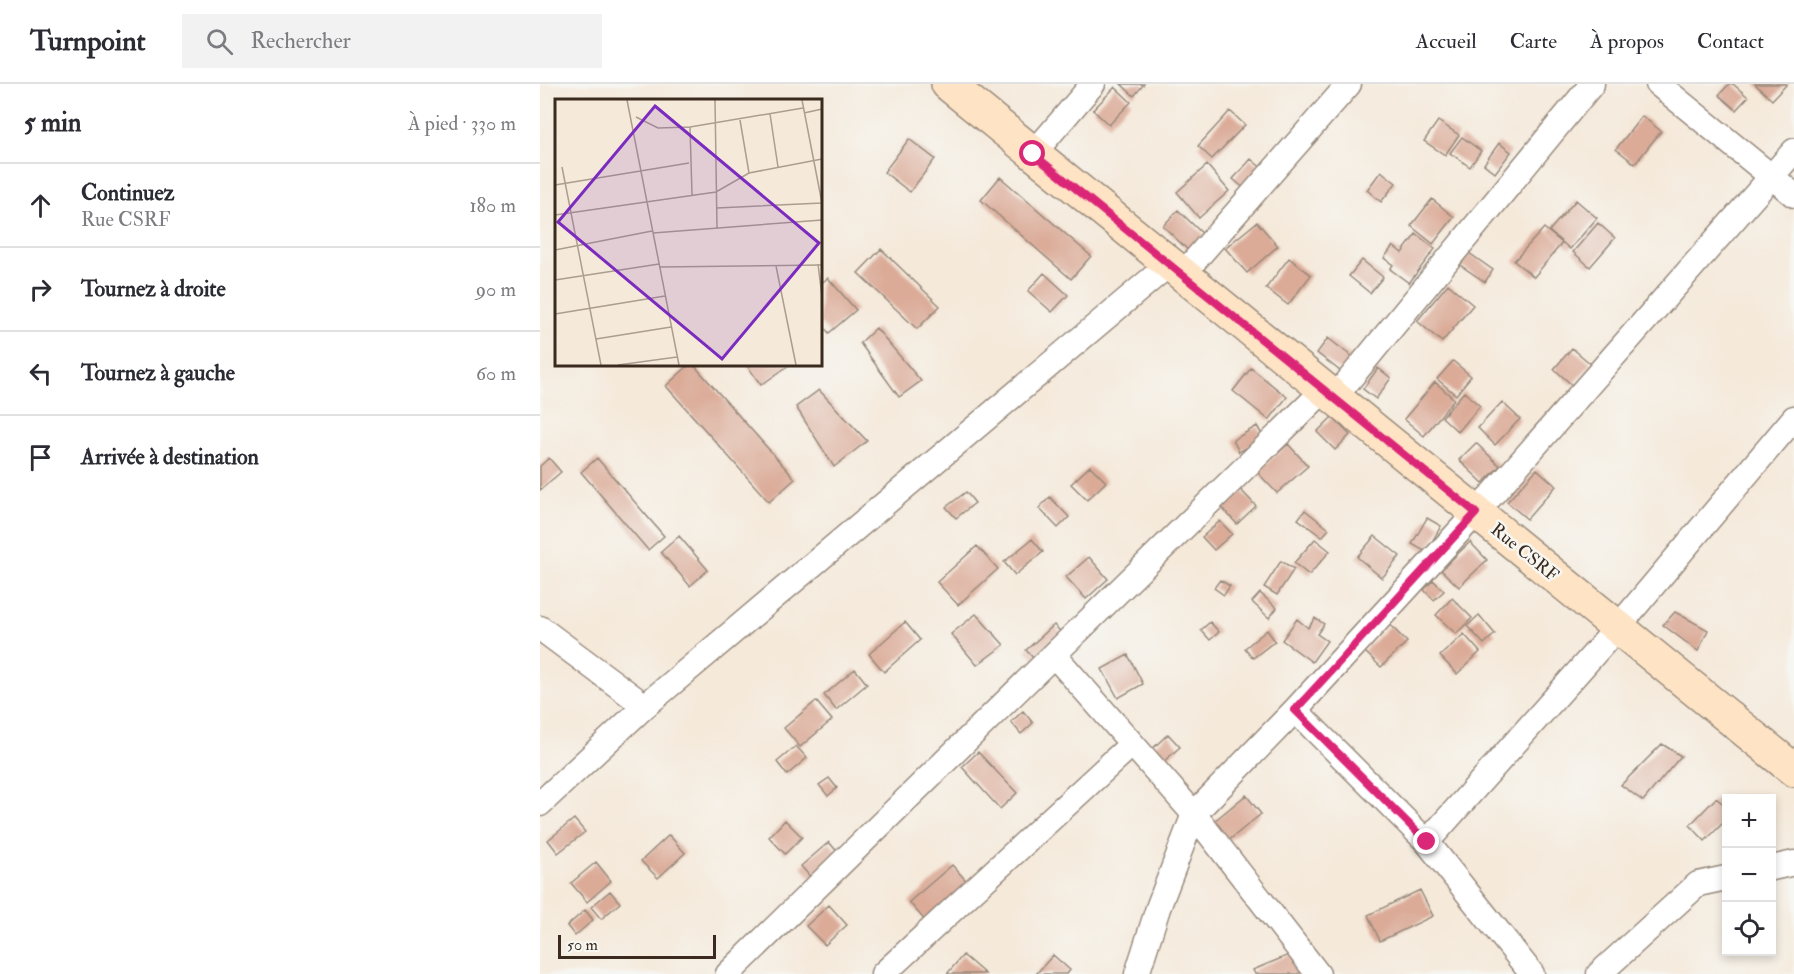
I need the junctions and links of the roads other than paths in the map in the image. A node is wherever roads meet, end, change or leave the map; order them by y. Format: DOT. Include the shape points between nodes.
graph roads {
  1 [pos="948,84"];
  2 [pos="1093,84"];
  3 [pos="1349,84"];
  4 [pos="1592,84"];
  5 [pos="1658,84"];
  6 [pos="1794,151"];
  7 [pos="1033,154"];
  8 [pos="1772,177"];
  9 [pos="1794,195"];
  10 [pos="1175,271"];
  11 [pos="1330,393"];
  12 [pos="1794,418"];
  13 [pos="1476,513"];
  14 [pos="1618,627"];
  15 [pos="540,628"];
  16 [pos="1053,655"];
  17 [pos="645,706"];
  18 [pos="1295,710"];
  19 [pos="1131,744"];
  20 [pos="1794,770"];
  21 [pos="540,804"];
  22 [pos="1194,814"];
  23 [pos="1427,842"];
  24 [pos="1794,863"];
  25 [pos="1776,867"];
  26 [pos="1722,879"];
  27 [pos="728,974"];
  28 [pos="883,974"];
  29 [pos="1137,974"];
  30 [pos="1318,974"];
  31 [pos="1532,974"];
  32 [pos="1599,974"];
  1 -- 7 [label="main road, Rue CSRF"];
  2 -- 7 [label="street"];
  3 -- 10 [label="street"];
  4 -- 11 [label="street"];
  5 -- 8 [label="street"];
  6 -- 8 [label="street"];
  7 -- 10 [label="main road, Rue CSRF"];
  8 -- 9 [label="street"];
  8 -- 13 [label="street"];
  10 -- 11 [label="main road, Rue CSRF"];
  10 -- 17 [label="street"];
  11 -- 13 [label="main road, Rue CSRF"];
  11 -- 16 [label="street"];
  12 -- 14 [label="street"];
  13 -- 14 [label="main road, Rue CSRF"];
  13 -- 18 [label="street"];
  14 -- 20 [label="main road, Rue CSRF"];
  14 -- 23 [label="street"];
  15 -- 17 [label="street"];
  16 -- 19 [label="street"];
  16 -- 27 [label="street"];
  17 -- 21 [label="street"];
  18 -- 22 [label="street"];
  18 -- 23 [label="street"];
  19 -- 22 [label="street"];
  19 -- 28 [label="street"];
  22 -- 29 [label="street"];
  22 -- 30 [label="street"];
  23 -- 31 [label="street"];
  24 -- 25 [label="street"];
  26 -- 32 [label="street" via="1698,884"];
}
